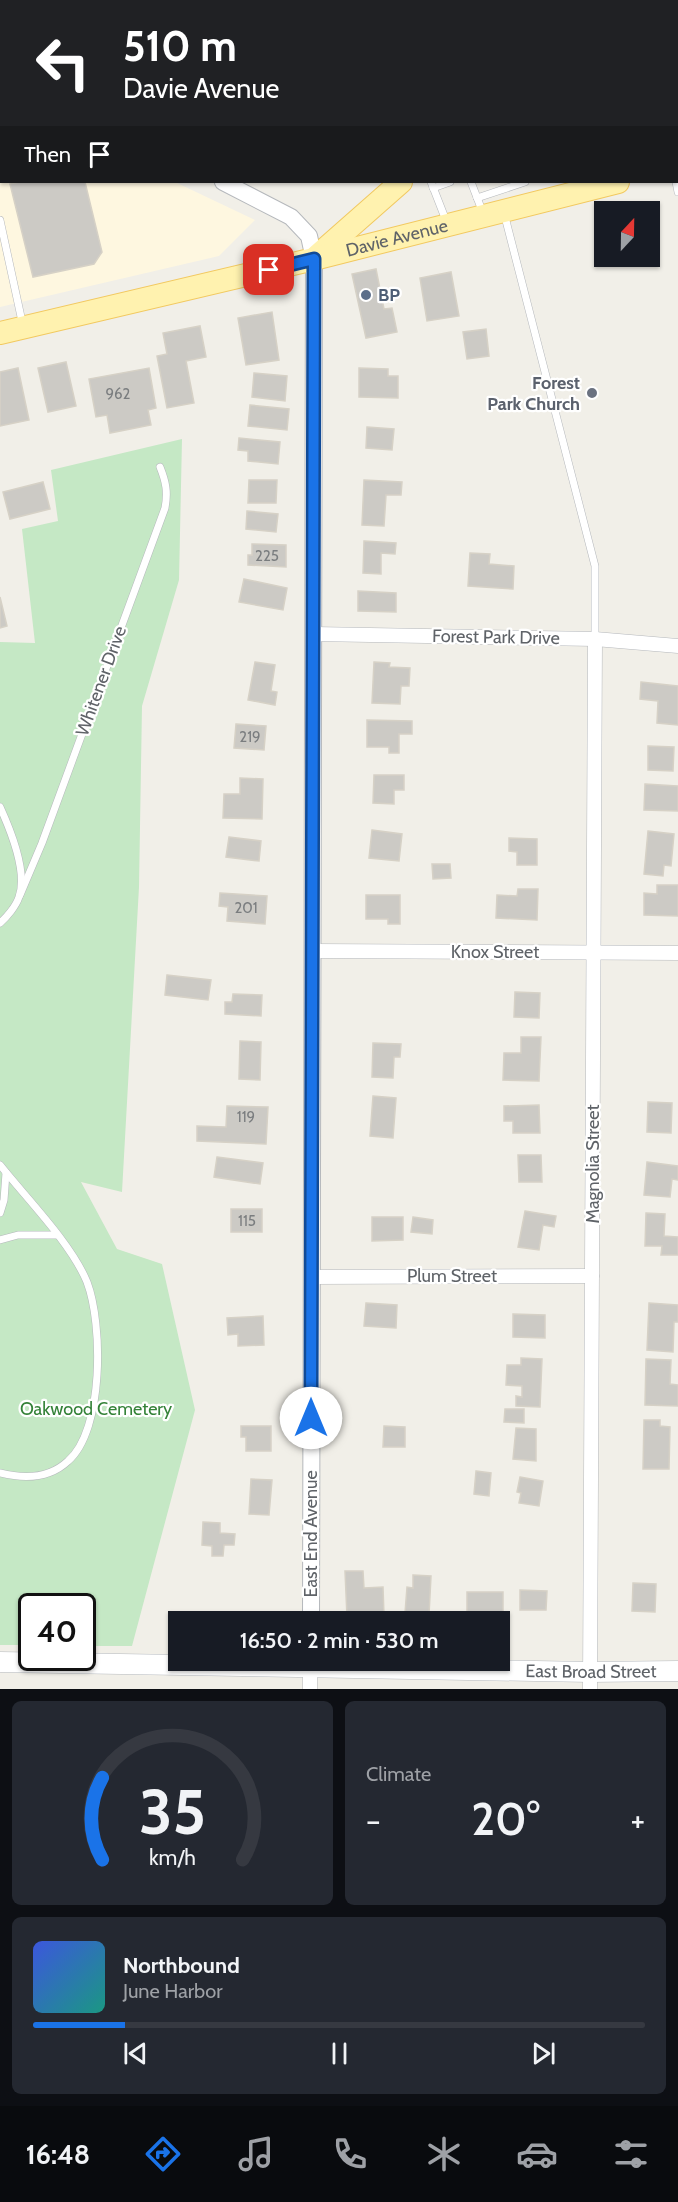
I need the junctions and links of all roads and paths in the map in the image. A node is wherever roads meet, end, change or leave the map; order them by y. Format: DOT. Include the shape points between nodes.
graph roads {
  1 [pos="225,183"];
  2 [pos="400,183"];
  3 [pos="472,183"];
  4 [pos="524,183"];
  5 [pos="558,183"];
  6 [pos="602,183"];
  7 [pos="432,185"];
  8 [pos="540,202"];
  9 [pos="488,208"];
  10 [pos="0,220"];
  11 [pos="448,225"];
  12 [pos="314,259"];
  13 [pos="23,328"];
  14 [pos="0,333"];
  15 [pos="160,467"];
  16 [pos="314,634"];
  17 [pos="595,639"];
  18 [pos="678,646"];
  19 [pos="0,807"];
  20 [pos="20,895"];
  21 [pos="0,923"];
  22 [pos="313,951"];
  23 [pos="594,952"];
  24 [pos="678,952"];
  25 [pos="0,1165"];
  26 [pos="6,1173"];
  27 [pos="0,1213"];
  28 [pos="57,1235"];
  29 [pos="0,1240"];
  30 [pos="592,1276"];
  31 [pos="312,1277"];
  32 [pos="0,1473"];
  33 [pos="310,1611"];
  34 [pos="0,1662"];
  35 [pos="168,1663"];
  36 [pos="310,1671"];
  37 [pos="425,1671"];
  38 [pos="678,1671"];
  39 [pos="590,1681"];
  40 [pos="310,1689"];
  1 -- 12 [label="street, East End Avenue" via="291,217 309,236"];
  2 -- 12 [label="main road"];
  3 -- 9 [label="lane"];
  4 -- 9 [label="lane"];
  5 -- 8 [label="street"];
  6 -- 8 [label="main road, Davie Avenue"];
  7 -- 11 [label="lane"];
  8 -- 9 [label="main road, Davie Avenue"];
  9 -- 11 [label="main road, Davie Avenue"];
  9 -- 17 [label="lane" via="595,566"];
  10 -- 13 [label="lane"];
  11 -- 12 [label="main road, Davie Avenue"];
  12 -- 13 [label="main road, Davie Avenue"];
  12 -- 16 [label="street, East End Avenue"];
  13 -- 14 [label="main road, Davie Avenue"];
  15 -- 20 [label="lane, Whitener Drive" via="168,495 165,508"];
  16 -- 17 [label="street, Forest Park Drive"];
  16 -- 22 [label="street, East End Avenue"];
  17 -- 18 [label="street, Forest Park Drive"];
  17 -- 23 [label="street, Magnolia Street"];
  19 -- 20 [label="lane" via="16,849"];
  20 -- 21 [label="lane, Whitener Drive"];
  22 -- 23 [label="street, Knox Street"];
  22 -- 31 [label="street, East End Avenue"];
  23 -- 24 [label="street, Knox Street"];
  23 -- 30 [label="street, Magnolia Street"];
  25 -- 26 [label="lane"];
  26 -- 27 [label="lane"];
  26 -- 28 [label="lane"];
  28 -- 29 [label="lane" via="18,1235"];
  28 -- 32 [label="lane" via="75,1258 87,1284 96,1321 99,1364 90,1416 83,1441 58,1470 38,1477"];
  30 -- 31 [label="street, Plum Street"];
  30 -- 39 [label="street, Magnolia Street"];
  31 -- 33 [label="street, East End Avenue"];
  34 -- 35 [label="main road, East Broad Street"];
  36 -- 40 [label="street"];
  37 -- 39 [label="main road, East Broad Street"];
  38 -- 39 [label="main road, East Broad Street"];
}
